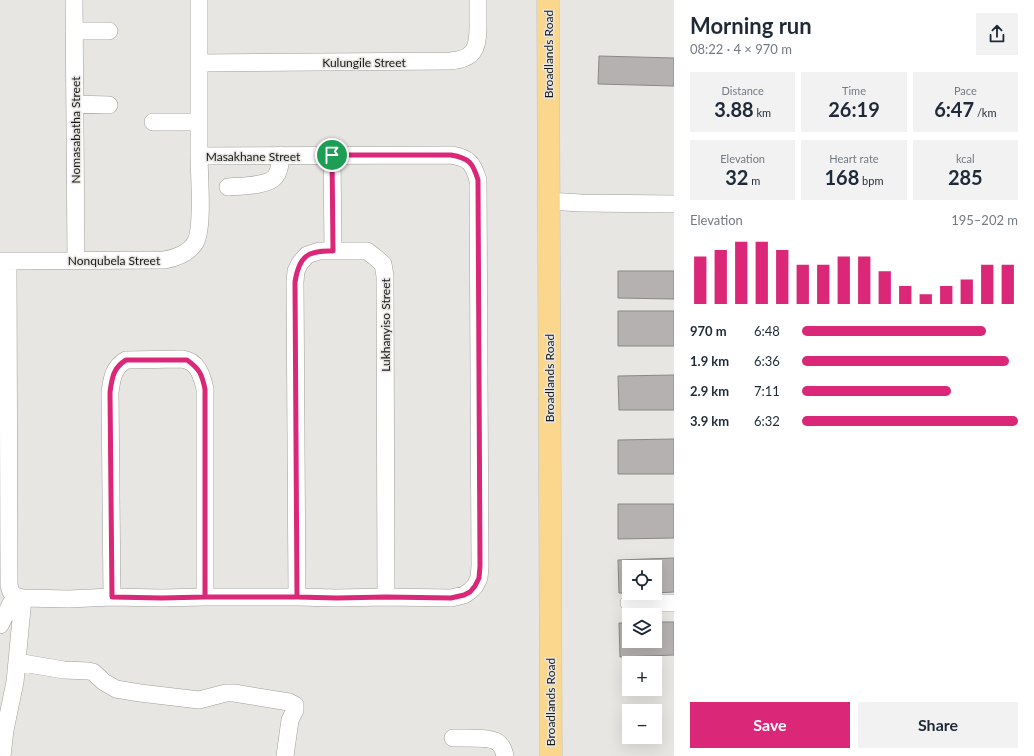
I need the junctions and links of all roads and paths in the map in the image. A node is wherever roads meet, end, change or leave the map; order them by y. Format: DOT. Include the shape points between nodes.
graph roads {
  1 [pos="74,0"];
  2 [pos="199,0"];
  3 [pos="478,0"];
  4 [pos="548,0"];
  5 [pos="74,31"];
  6 [pos="109,31"];
  7 [pos="199,63"];
  8 [pos="75,104"];
  9 [pos="109,105"];
  10 [pos="153,122"];
  11 [pos="199,122"];
  12 [pos="332,155"];
  13 [pos="199,156"];
  14 [pos="280,156"];
  15 [pos="228,187"];
  16 [pos="548,201"];
  17 [pos="674,204"];
  18 [pos="333,251"];
  19 [pos="76,260"];
  20 [pos="4,261"];
  21 [pos="19,597"];
  22 [pos="112,597"];
  23 [pos="205,597"];
  24 [pos="297,597"];
  25 [pos="386,597"];
  26 [pos="629,604"];
  27 [pos="674,604"];
  28 [pos="0,625"];
  29 [pos="17,662"];
  30 [pos="453,738"];
  31 [pos="2,756"];
  32 [pos="285,756"];
  33 [pos="505,756"];
  34 [pos="550,756"];
  1 -- 5 [label="street, Nomasabatha Street"];
  2 -- 7 [label="street, Nonqubela Street"];
  3 -- 7 [label="street, Kulungile Street" via="478,40 471,54 457,60"];
  4 -- 16 [label="main road, Broadlands Road"];
  5 -- 6 [label="street"];
  5 -- 8 [label="street, Nomasabatha Street"];
  7 -- 11 [label="street, Nonqubela Street"];
  8 -- 9 [label="street"];
  8 -- 19 [label="street, Nomasabatha Street"];
  10 -- 11 [label="street"];
  11 -- 13 [label="street, Nonqubela Street"];
  12 -- 14 [label="street, Masakhane Street"];
  12 -- 18 [label="street"];
  12 -- 25 [label="street, Masakhane Street" via="451,155 467,160 473,165 478,180 479,578 470,592 451,598"];
  13 -- 14 [label="street, Masakhane Street"];
  13 -- 19 [label="street, Nonqubela Street" via="200,222 197,238 188,250 182,255 164,260"];
  14 -- 15 [label="street" via="279,168 269,182"];
  16 -- 17 [label="street"];
  16 -- 34 [label="main road, Broadlands Road"];
  18 -- 24 [label="street, Lukhanyiso Street" via="318,250 307,255 296,271"];
  18 -- 25 [label="street, Lukhanyiso Street" via="367,251 383,264 385,276"];
  19 -- 20 [label="street, Nonqubela Street"];
  20 -- 21 [label="street" via="9,586"];
  21 -- 22 [label="street, Masakhane Street"];
  21 -- 28 [label="street"];
  21 -- 29 [label="street"];
  22 -- 23 [label="street, Masakhane Street"];
  22 -- 23 [label="street" via="110,392 115,370 126,360 187,360 199,370 203,378"];
  23 -- 24 [label="street, Masakhane Street"];
  24 -- 25 [label="street, Masakhane Street"];
  26 -- 27 [label="street"];
  29 -- 31 [label="street"];
  29 -- 32 [label="street" via="64,670 88,670 116,689 140,693 199,700 234,693 292,703 295,710 290,720"];
  30 -- 33 [label="street" via="491,739 498,742"];
}
